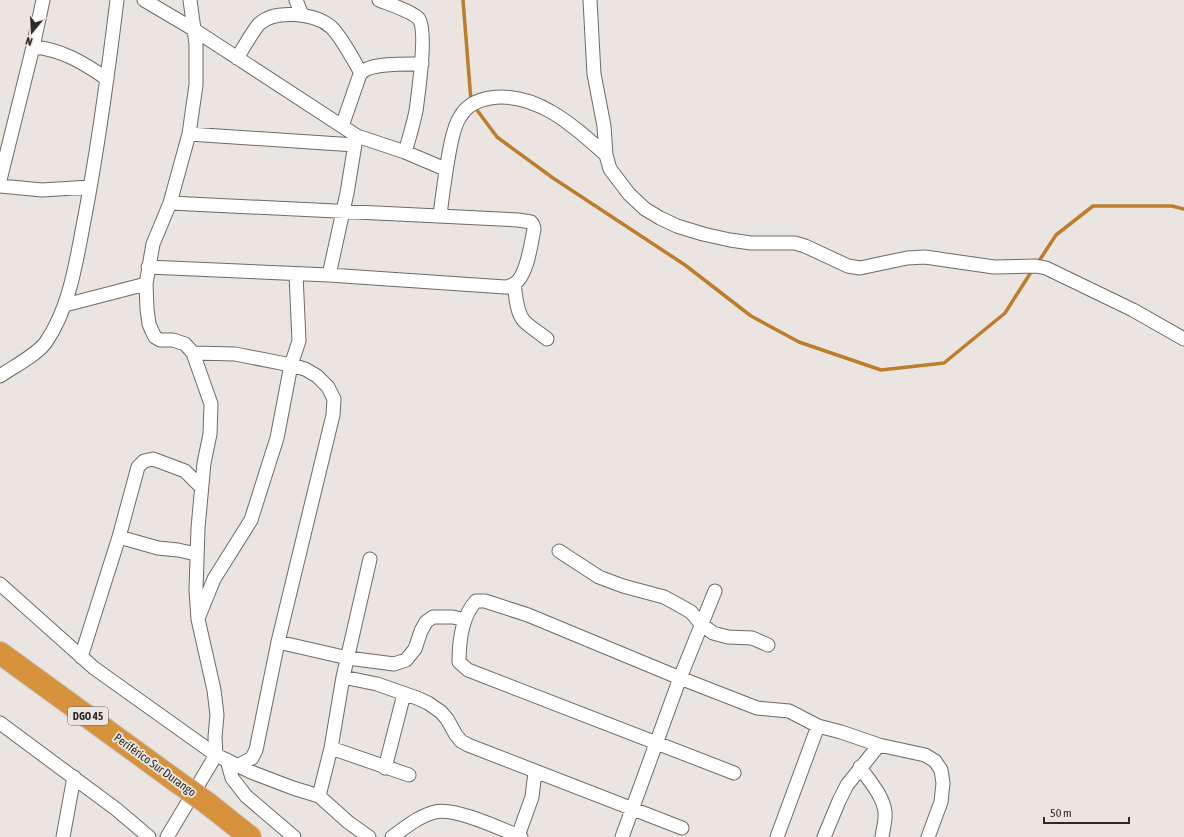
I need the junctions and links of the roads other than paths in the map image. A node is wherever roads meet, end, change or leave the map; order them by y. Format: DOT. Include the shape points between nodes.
graph roads {
  1 [pos="43,0"];
  2 [pos="117,0"];
  3 [pos="144,0"];
  4 [pos="190,0"];
  5 [pos="296,0"];
  6 [pos="379,0"];
  7 [pos="590,0"];
  8 [pos="302,15"];
  9 [pos="193,29"];
  10 [pos="33,47"];
  11 [pos="237,58"];
  12 [pos="422,64"];
  13 [pos="361,73"];
  14 [pos="107,79"];
  15 [pos="342,126"];
  16 [pos="189,134"];
  17 [pos="356,141"];
  18 [pos="406,152"];
  19 [pos="606,155"];
  20 [pos="445,168"];
  21 [pos="0,180"];
  22 [pos="0,186"];
  23 [pos="90,187"];
  24 [pos="170,203"];
  25 [pos="343,211"];
  26 [pos="440,215"];
  27 [pos="148,267"];
  28 [pos="296,274"];
  29 [pos="330,276"];
  30 [pos="146,284"];
  31 [pos="514,284"];
  32 [pos="65,305"];
  33 [pos="547,339"];
  34 [pos="1184,339"];
  35 [pos="193,353"];
  36 [pos="291,365"];
  37 [pos="0,376"];
  38 [pos="201,487"];
  39 [pos="119,537"];
  40 [pos="559,551"];
  41 [pos="196,554"];
  42 [pos="370,559"];
  43 [pos="0,584"];
  44 [pos="715,591"];
  45 [pos="198,619"];
  46 [pos="465,620"];
  47 [pos="701,624"];
  48 [pos="278,642"];
  49 [pos="768,644"];
  50 [pos="0,653"];
  51 [pos="81,657"];
  52 [pos="348,658"];
  53 [pos="344,677"];
  54 [pos="680,678"];
  55 [pos="404,694"];
  56 [pos="0,723"];
  57 [pos="818,726"];
  58 [pos="657,742"];
  59 [pos="879,745"];
  60 [pos="331,748"];
  61 [pos="221,758"];
  62 [pos="239,765"];
  63 [pos="860,767"];
  64 [pos="385,768"];
  65 [pos="535,772"];
  66 [pos="734,773"];
  67 [pos="409,775"];
  68 [pos="74,778"];
  69 [pos="319,796"];
  70 [pos="632,809"];
  71 [pos="682,828"];
  72 [pos="519,836"];
  73 [pos="63,837"];
  74 [pos="149,837"];
  75 [pos="168,837"];
  76 [pos="250,837"];
  77 [pos="294,837"];
  78 [pos="369,837"];
  79 [pos="392,837"];
  80 [pos="622,837"];
  81 [pos="777,837"];
  82 [pos="824,837"];
  83 [pos="882,837"];
  84 [pos="928,837"];
  1 -- 10 [label="street"];
  2 -- 14 [label="street"];
  3 -- 9 [label="street"];
  4 -- 9 [label="street"];
  5 -- 8 [label="street"];
  6 -- 12 [label="street" via="419,18 423,34"];
  7 -- 19 [label="street" via="594,74 604,126"];
  8 -- 11 [label="street" via="272,16 259,24"];
  8 -- 13 [label="street" via="322,20 332,27"];
  9 -- 11 [label="street"];
  9 -- 16 [label="street" via="196,85"];
  10 -- 14 [label="street" via="61,53"];
  10 -- 21 [label="street"];
  11 -- 15 [label="street"];
  12 -- 13 [label="street" via="397,64 372,68"];
  12 -- 18 [label="street" via="416,111"];
  13 -- 15 [label="street"];
  14 -- 23 [label="street"];
  15 -- 17 [label="street"];
  16 -- 17 [label="street"];
  16 -- 24 [label="street"];
  17 -- 18 [label="street"];
  17 -- 25 [label="street"];
  18 -- 20 [label="street"];
  19 -- 20 [label="street" via="574,126 555,114 529,102 511,97 497,97 482,99 468,107 459,117"];
  19 -- 34 [label="street" via="610,169 629,194 645,209 683,228 751,243 794,243 848,266 860,268 907,258 925,257 994,267 1046,268 1133,310"];
  20 -- 26 [label="street"];
  22 -- 23 [label="street" via="42,190"];
  23 -- 32 [label="street" via="74,273"];
  24 -- 25 [label="street"];
  24 -- 27 [label="street" via="153,244"];
  25 -- 26 [label="street"];
  25 -- 29 [label="street"];
  26 -- 31 [label="street" via="531,222 534,229 526,262 522,276"];
  27 -- 28 [label="street"];
  27 -- 30 [label="street"];
  28 -- 29 [label="street"];
  28 -- 36 [label="street" via="299,341"];
  29 -- 31 [label="street" via="489,287"];
  30 -- 32 [label="street"];
  30 -- 35 [label="street" via="149,324 155,337 185,344"];
  31 -- 33 [label="street" via="521,315"];
  32 -- 37 [label="street" via="45,344"];
  35 -- 36 [label="street" via="235,354"];
  35 -- 38 [label="street" via="211,404 210,434"];
  36 -- 45 [label="street" via="277,438 251,520 214,579"];
  36 -- 48 [label="street" via="318,376 328,387 334,399 334,415"];
  38 -- 39 [label="street" via="185,471 153,459 144,461 138,468"];
  38 -- 41 [label="street"];
  39 -- 41 [label="street" via="158,548"];
  39 -- 51 [label="street"];
  40 -- 47 [label="street" via="599,577 664,597 678,604 691,612"];
  41 -- 45 [label="street"];
  42 -- 52 [label="street"];
  43 -- 51 [label="street"];
  44 -- 47 [label="street"];
  45 -- 61 [label="street" via="214,690 217,715 215,737"];
  46 -- 52 [label="street" via="434,617 426,622 415,649 406,660 394,664"];
  46 -- 54 [label="street" via="470,607 476,602 485,601 528,615"];
  46 -- 58 [label="street" via="459,648 459,662 462,666 477,675"];
  47 -- 49 [label="street" via="713,633 728,637 752,638"];
  47 -- 54 [label="street"];
  48 -- 52 [label="street"];
  48 -- 62 [label="street" via="256,750 252,758"];
  50 -- 76 [label="highway, Periférico Sur Durango / DGO 45, bridge" via="176,780"];
  51 -- 61 [label="street"];
  52 -- 53 [label="street"];
  53 -- 55 [label="street" via="378,684"];
  53 -- 60 [label="street"];
  54 -- 57 [label="street" via="757,708 789,711"];
  54 -- 58 [label="street"];
  55 -- 64 [label="street"];
  55 -- 65 [label="street" via="428,703 441,712 461,741"];
  56 -- 68 [label="street"];
  57 -- 59 [label="street"];
  57 -- 81 [label="street"];
  58 -- 66 [label="street"];
  58 -- 70 [label="street"];
  59 -- 63 [label="street"];
  59 -- 84 [label="street" via="925,754 936,761 941,770 941,802"];
  60 -- 64 [label="street"];
  60 -- 69 [label="street"];
  61 -- 62 [label="street"];
  61 -- 75 [label="street"];
  61 -- 77 [label="street" via="246,796"];
  62 -- 69 [label="street" via="251,772"];
  63 -- 82 [label="street" via="844,790"];
  63 -- 83 [label="street" via="881,797 885,811"];
  64 -- 67 [label="street"];
  65 -- 70 [label="street"];
  65 -- 72 [label="street" via="532,797"];
  68 -- 73 [label="street"];
  68 -- 74 [label="street"];
  69 -- 78 [label="street"];
  70 -- 71 [label="street"];
  70 -- 80 [label="street"];
  72 -- 79 [label="street" via="454,812 437,811 422,816"];
}
